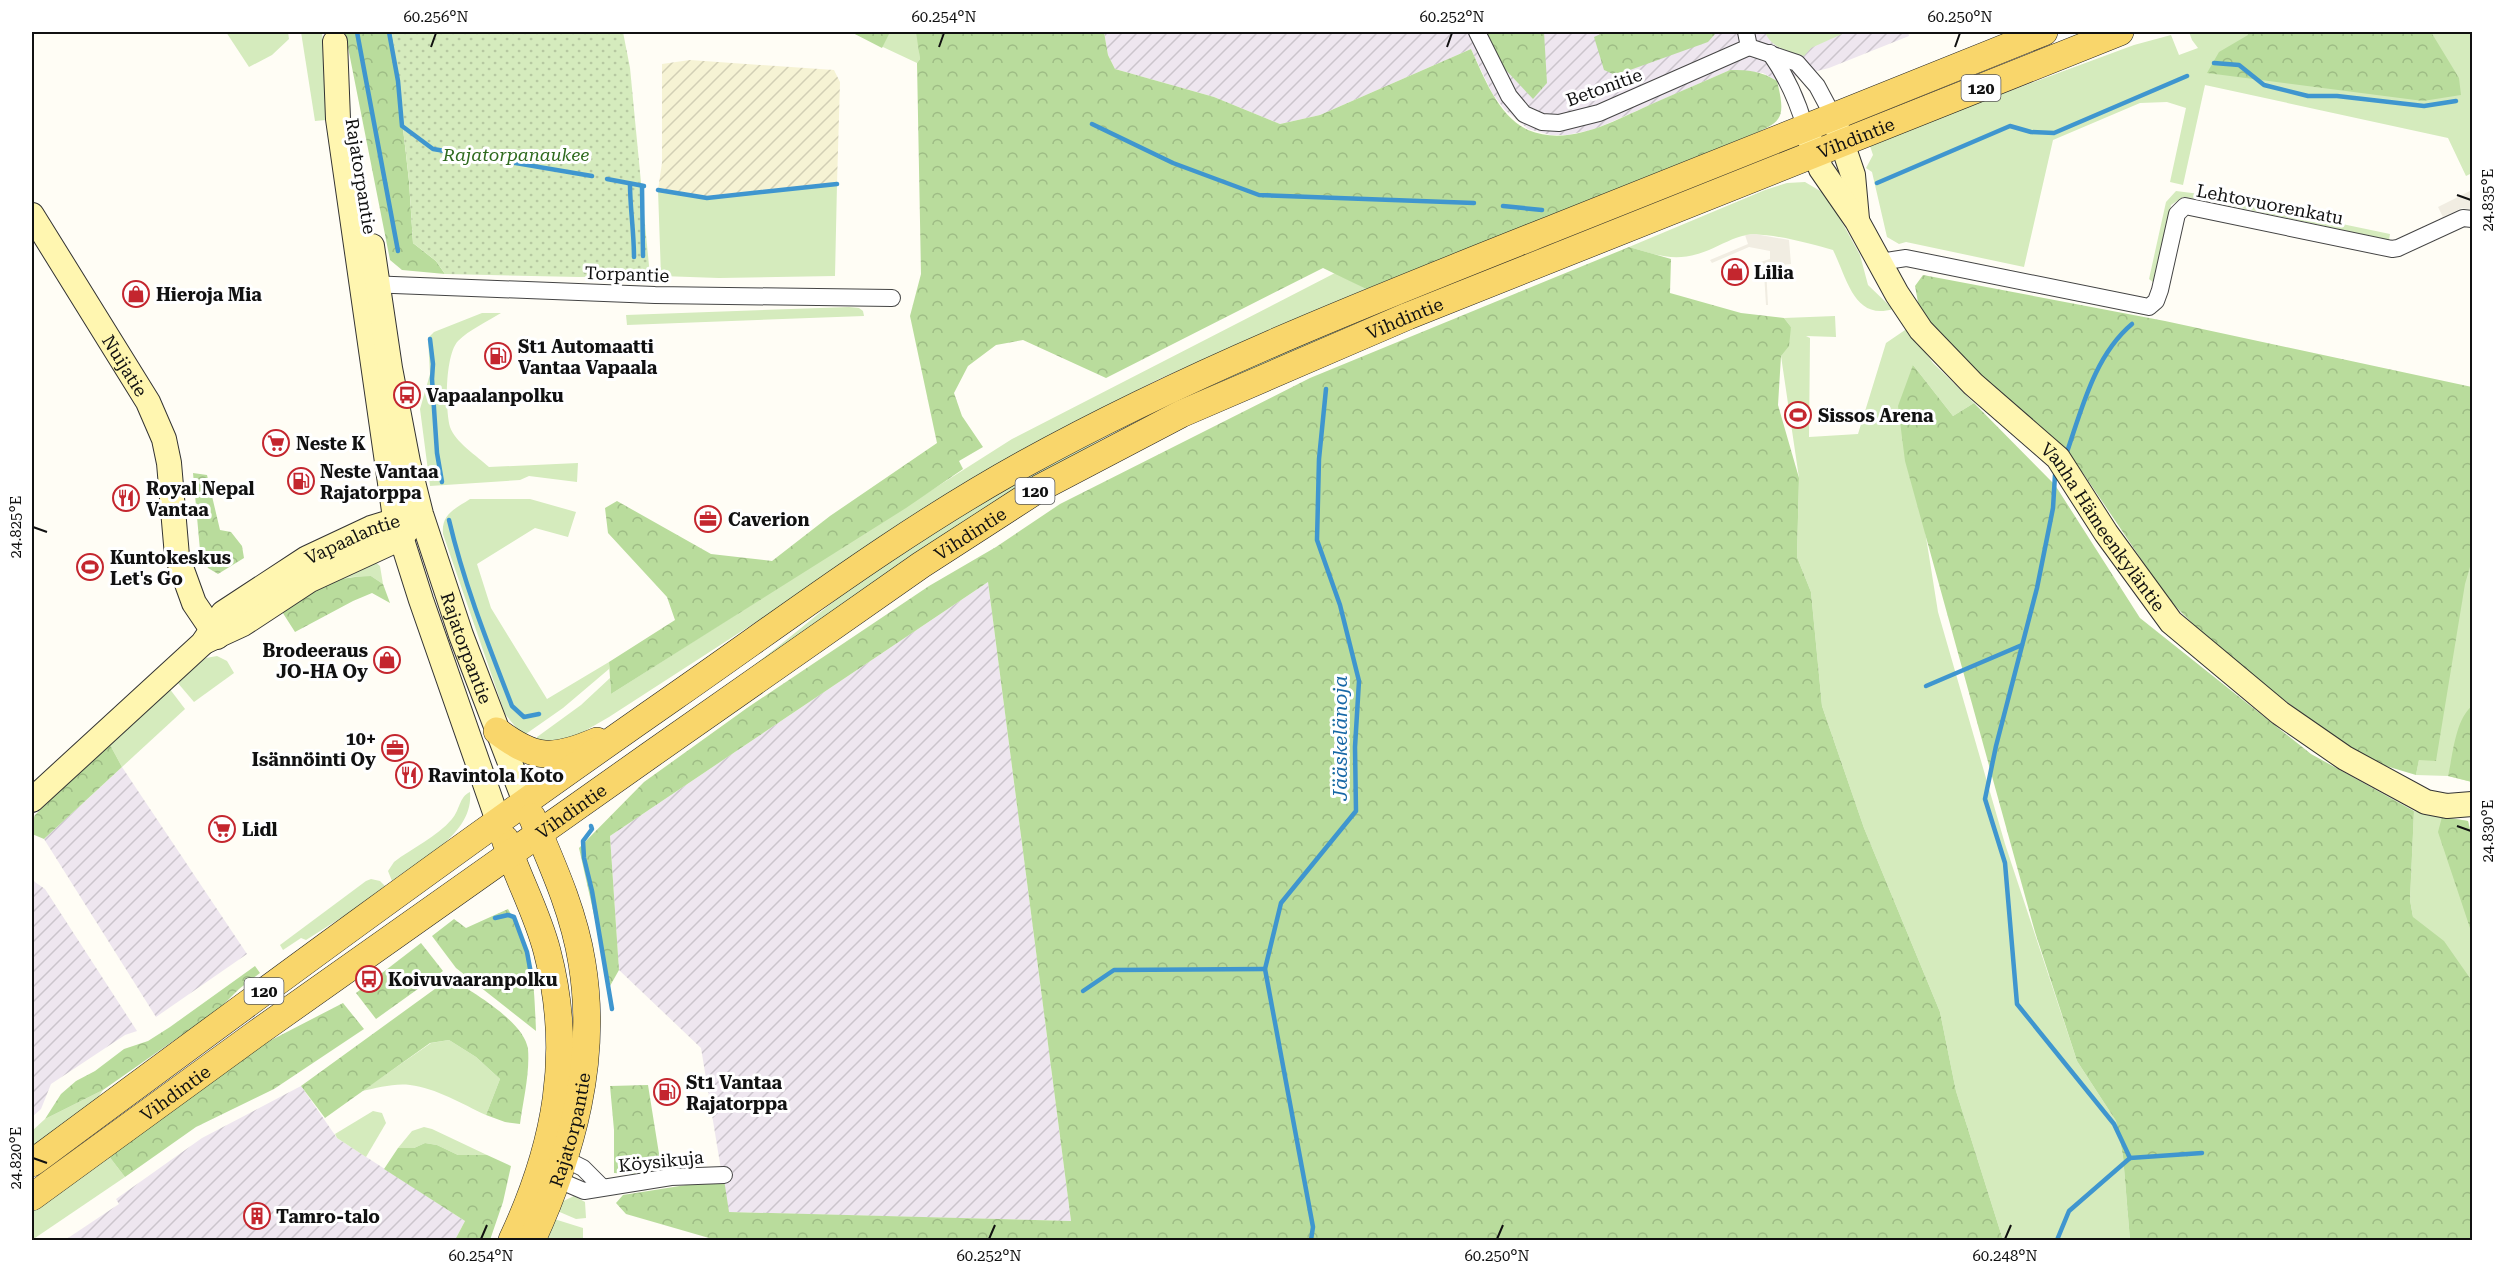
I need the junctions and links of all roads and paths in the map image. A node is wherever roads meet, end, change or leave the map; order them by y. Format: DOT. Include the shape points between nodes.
graph roads {
  1 [pos="1477,32"];
  2 [pos="2044,32"];
  3 [pos="2120,32"];
  4 [pos="334,37"];
  5 [pos="1747,39"];
  6 [pos="1770,53"];
  7 [pos="1833,116"];
  8 [pos="1806,127"];
  9 [pos="1843,144"];
  10 [pos="1814,155"];
  11 [pos="2472,219"];
  12 [pos="1857,221"];
  13 [pos="35,227"];
  14 [pos="1880,262"];
  15 [pos="369,284"];
  16 [pos="892,298"];
  17 [pos="421,514"];
  18 [pos="398,528"];
  19 [pos="217,630"];
  20 [pos="634,725"];
  21 [pos="497,731"];
  22 [pos="32,800"];
  23 [pos="525,802"];
  24 [pos="2469,803"];
  25 [pos="498,821"];
  26 [pos="539,834"];
  27 [pos="510,855"];
  28 [pos="32,1163"];
  29 [pos="553,1166"];
  30 [pos="724,1175"];
  31 [pos="602,1187"];
  32 [pos="32,1197"];
  33 [pos="512,1240"];
  34 [pos="532,1240"];
  1 -- 5 [label="street, Betonitie" via="1509,96 1524,114 1542,122 1559,123 1599,113"];
  2 -- 7 [label="main road, Vihdintie / 120"];
  3 -- 9 [label="main road, Vihdintie / 120"];
  4 -- 15 [label="street, Rajatorpantie" via="338,119"];
  5 -- 6 [label="street"];
  6 -- 7 [label="street" via="1797,63 1817,86"];
  6 -- 8 [label="street" via="1784,72"];
  7 -- 8 [label="main road, Vihdintie / 120"];
  7 -- 9 [label="street, Vanha Hämeenkyläntie"];
  8 -- 10 [label="street, Vanha Hämeenkyläntie"];
  8 -- 20 [label="main road, Vihdintie / 120" via="1402,288 1090,428 905,536"];
  9 -- 10 [label="main road, Vihdintie / 120"];
  9 -- 12 [label="street, Vanha Hämeenkyläntie" via="1853,175"];
  10 -- 12 [label="street, Vanha Hämeenkyläntie"];
  10 -- 26 [label="main road, Vihdintie / 120" via="1408,316 1213,400 1108,451 992,518"];
  11 -- 14 [label="street, Lehtovuorenkatu" via="2463,218 2392,249 2185,206 2177,214 2160,291 2149,307 1906,258"];
  12 -- 14 [label="street, Vanha Hämeenkyläntie"];
  13 -- 19 [label="street, Nuijatie" via="157,420 169,463 177,556 194,603"];
  14 -- 24 [label="street, Vanha Hämeenkyläntie" via="1921,330 1973,384 2058,458 2170,622 2280,713 2337,753 2436,805"];
  15 -- 16 [label="street, Torpantie" via="655,295"];
  15 -- 17 [label="street, Rajatorpantie"];
  15 -- 18 [label="street, Rajatorpantie"];
  17 -- 18 [label="street, Vapaalantie"];
  17 -- 21 [label="street, Rajatorpantie"];
  18 -- 19 [label="street, Vapaalantie" via="345,539 307,558"];
  18 -- 25 [label="street, Rajatorpantie"];
  19 -- 22 [label="street, Vapaalantie"];
  20 -- 21 [label="main road" via="579,749 548,754 527,751"];
  20 -- 23 [label="main road, Vihdintie / 120"];
  21 -- 23 [label="street, Rajatorpantie"];
  23 -- 25 [label="main road, Vihdintie / 120"];
  23 -- 26 [label="main road, Rajatorpantie"];
  25 -- 27 [label="main road, Rajatorpantie"];
  25 -- 28 [label="main road, Vihdintie / 120"];
  26 -- 27 [label="main road, Vihdintie / 120"];
  26 -- 29 [label="main road, Rajatorpantie" via="564,893 586,992 586,1053 574,1126"];
  27 -- 29 [label="main road, Rajatorpantie" via="547,951 558,1025"];
  27 -- 32 [label="main road, Vihdintie / 120"];
  29 -- 31 [label="street, Köysikuja" via="583,1168"];
  29 -- 31 [label="street, Köysikuja" via="584,1191"];
  29 -- 33 [label="main road, Rajatorpantie"];
  29 -- 34 [label="main road, Rajatorpantie"];
  30 -- 31 [label="street, Köysikuja" via="671,1177"];
}
